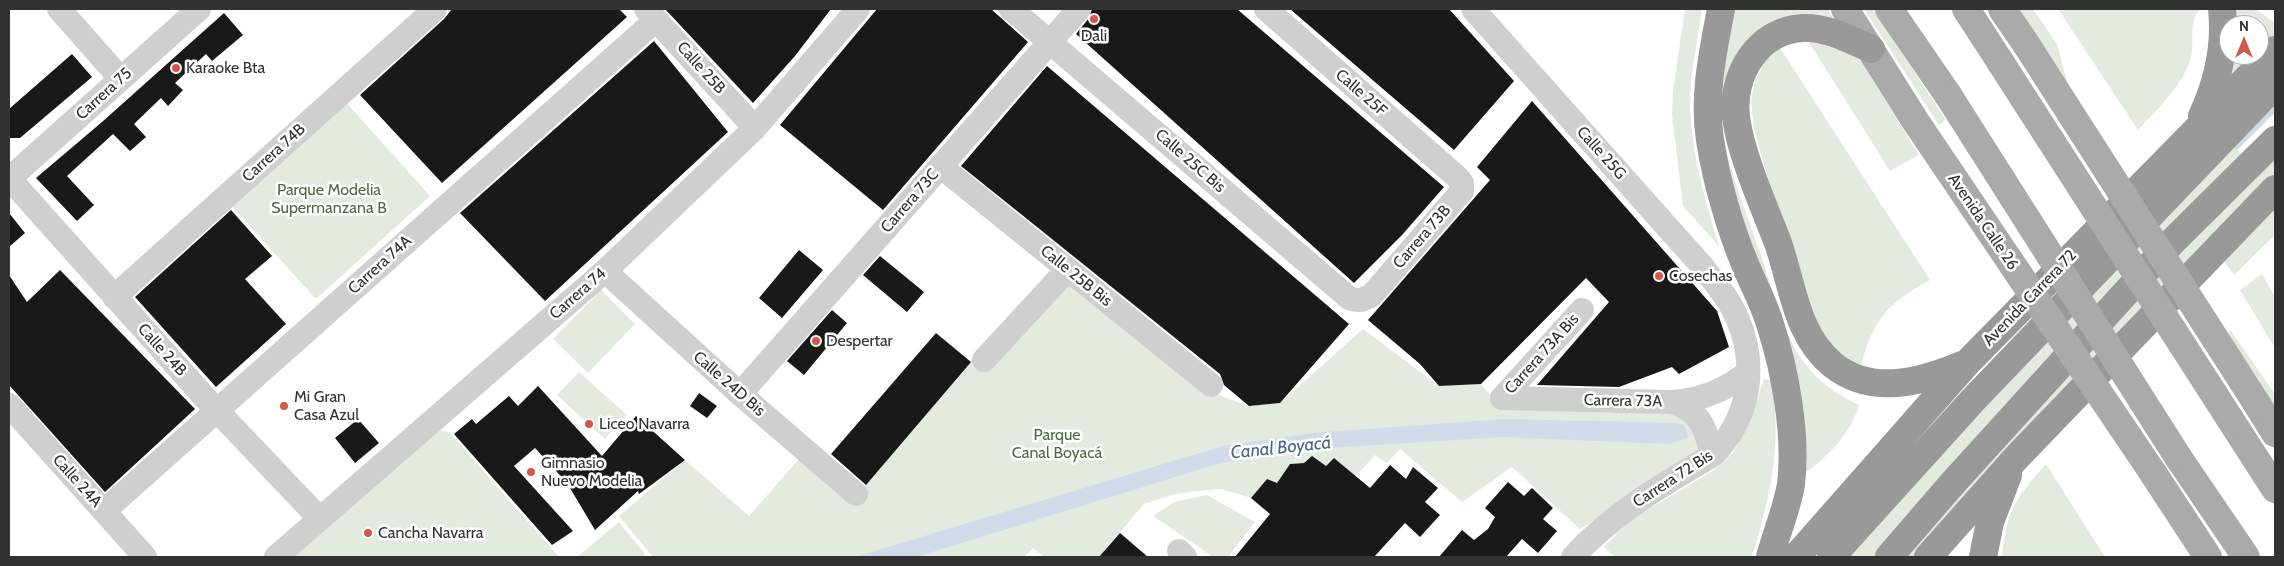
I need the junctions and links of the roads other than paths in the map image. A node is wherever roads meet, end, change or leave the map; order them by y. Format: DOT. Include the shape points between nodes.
graph roads {
  1 [pos="59,9"];
  2 [pos="199,9"];
  3 [pos="435,9"];
  4 [pos="1010,9"];
  5 [pos="1079,9"];
  6 [pos="1266,9"];
  7 [pos="1474,9"];
  8 [pos="1721,9"];
  9 [pos="1845,9"];
  10 [pos="1889,9"];
  11 [pos="1966,9"];
  12 [pos="2002,9"];
  13 [pos="2222,9"];
  14 [pos="856,10"];
  15 [pos="651,14"];
  16 [pos="1050,41"];
  17 [pos="1870,49"];
  18 [pos="2275,50"];
  19 [pos="121,79"];
  20 [pos="2275,84"];
  21 [pos="755,128"];
  22 [pos="2197,128"];
  23 [pos="2275,140"];
  24 [pos="940,166"];
  25 [pos="1457,177"];
  26 [pos="9,179"];
  27 [pos="2275,189"];
  28 [pos="1068,269"];
  29 [pos="605,271"];
  30 [pos="1372,295"];
  31 [pos="114,297"];
  32 [pos="1726,299"];
  33 [pos="1582,310"];
  34 [pos="984,360"];
  35 [pos="1966,364"];
  36 [pos="1748,372"];
  37 [pos="1211,385"];
  38 [pos="740,394"];
  39 [pos="1502,398"];
  40 [pos="1672,402"];
  41 [pos="9,406"];
  42 [pos="216,410"];
  43 [pos="2275,433"];
  44 [pos="1713,455"];
  45 [pos="2016,458"];
  46 [pos="2275,489"];
  47 [pos="856,494"];
  48 [pos="104,511"];
  49 [pos="319,518"];
  50 [pos="145,557"];
  51 [pos="276,557"];
  52 [pos="1573,557"];
  53 [pos="1770,557"];
  54 [pos="1796,557"];
  55 [pos="1831,557"];
  56 [pos="1889,557"];
  57 [pos="1928,557"];
  58 [pos="1983,557"];
  59 [pos="2208,557"];
  60 [pos="2246,557"];
  1 -- 19 [label="street"];
  2 -- 19 [label="street, Carrera 75"];
  3 -- 31 [label="street, Carrera 74B"];
  4 -- 16 [label="street, Calle 25C Bis"];
  5 -- 16 [label="street, Carrera 73C"];
  6 -- 25 [label="street, Calle 25F"];
  7 -- 32 [label="street, Calle 25G" via="1702,266"];
  8 -- 53 [label="highway" via="1709,80 1710,140 1744,262 1770,322 1790,413 1791,484"];
  9 -- 17 [label="main road, Avenida Calle 26"];
  10 -- 60 [label="main road, bridge"];
  11 -- 46 [label="main road, bridge"];
  12 -- 43 [label="main road, bridge"];
  13 -- 22 [label="highway" via="2220,66"];
  14 -- 21 [label="street, Carrera 74"];
  15 -- 21 [label="street, Calle 25B"];
  15 -- 42 [label="street, Carrera 74A"];
  16 -- 24 [label="street, Carrera 73C"];
  16 -- 30 [label="street, Calle 25C Bis" via="1349,298 1357,301"];
  17 -- 35 [label="highway" via="1840,35 1804,28 1784,31 1764,43 1742,72 1736,99 1741,140 1781,252 1801,325 1834,365 1855,378 1875,384 1903,384"];
  17 -- 59 [label="main road, Avenida Calle 26, bridge"];
  18 -- 22 [label="highway, Avenida Carrera 72"];
  19 -- 26 [label="street, Carrera 75"];
  20 -- 55 [label="highway, Avenida Carrera 72" via="1973,400"];
  21 -- 29 [label="street, Carrera 74"];
  22 -- 35 [label="highway, Avenida Carrera 72"];
  23 -- 56 [label="highway" via="2171,243"];
  24 -- 28 [label="street, Calle 25B Bis"];
  24 -- 38 [label="street, Carrera 73C"];
  25 -- 30 [label="street, Carrera 73B" via="1462,183 1462,191"];
  26 -- 31 [label="street, Calle 24B"];
  27 -- 45 [label="highway"];
  28 -- 34 [label="street"];
  28 -- 37 [label="street, Calle 25B Bis"];
  29 -- 38 [label="street, Calle 24D Bis"];
  29 -- 49 [label="street, Carrera 74"];
  31 -- 42 [label="street, Calle 24B"];
  32 -- 36 [label="street, Carrera 72 Bis" via="1743,334"];
  33 -- 39 [label="street, Carrera 73A Bis"];
  35 -- 54 [label="highway, Avenida Carrera 72"];
  36 -- 40 [label="street" via="1708,396"];
  36 -- 44 [label="street, Carrera 72 Bis" via="1746,399 1737,424"];
  38 -- 47 [label="street, Calle 24D Bis"];
  39 -- 40 [label="street, Carrera 73A"];
  40 -- 44 [label="street, Carrera 73A" via="1689,408 1698,416"];
  41 -- 48 [label="street, Calle 24A"];
  42 -- 48 [label="street, Carrera 74A"];
  42 -- 49 [label="street, Calle 24B"];
  44 -- 52 [label="street, Carrera 72 Bis" via="1624,510 1592,536"];
  45 -- 57 [label="highway"];
  45 -- 58 [label="highway" via="1990,522"];
  48 -- 50 [label="street, Calle 24A"];
  49 -- 51 [label="street, Carrera 74"];
}
